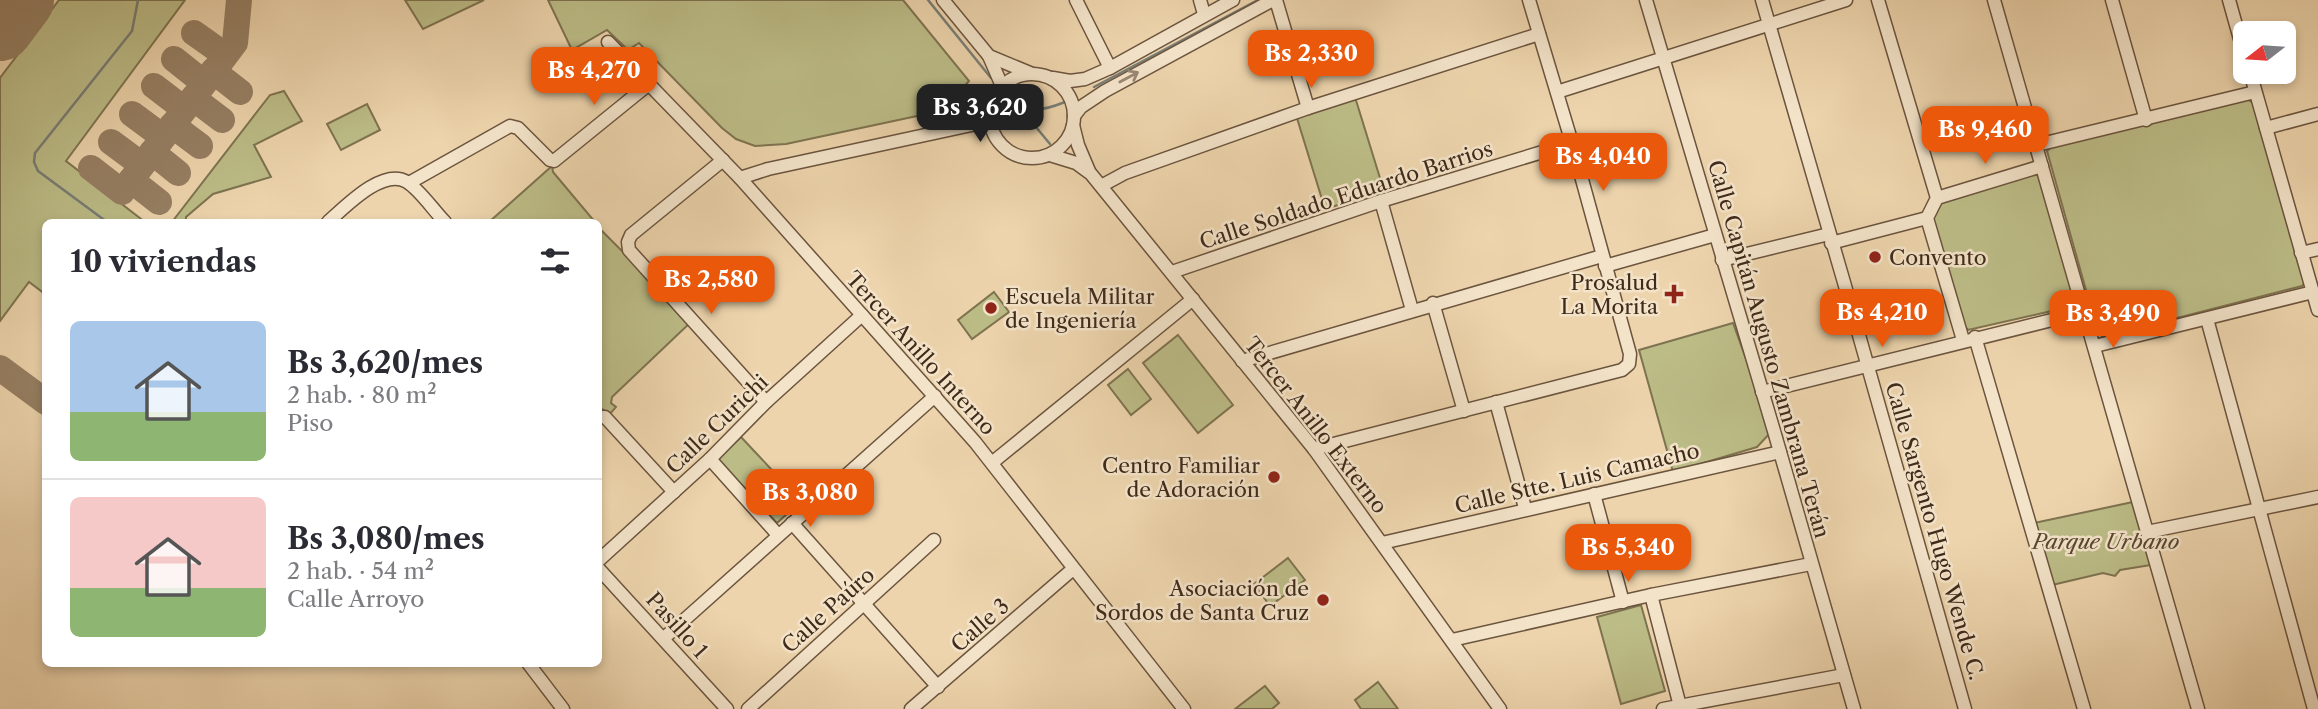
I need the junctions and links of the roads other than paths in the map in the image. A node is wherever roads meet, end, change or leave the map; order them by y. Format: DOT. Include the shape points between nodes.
graph roads {
  1 [pos="943,0"];
  2 [pos="1076,0"];
  3 [pos="1199,0"];
  4 [pos="1233,0"];
  5 [pos="1275,0"];
  6 [pos="1529,0"];
  7 [pos="1646,0"];
  8 [pos="1762,0"];
  9 [pos="1846,0"];
  10 [pos="1878,0"];
  11 [pos="1994,0"];
  12 [pos="2112,0"];
  13 [pos="2229,0"];
  14 [pos="1205,14"];
  15 [pos="2235,21"];
  16 [pos="1769,24"];
  17 [pos="1539,34"];
  18 [pos="608,42"];
  19 [pos="989,56"];
  20 [pos="1664,60"];
  21 [pos="1110,68"];
  22 [pos="1030,73"];
  23 [pos="1053,78"];
  24 [pos="649,84"];
  25 [pos="2253,84"];
  26 [pos="1002,86"];
  27 [pos="1557,92"];
  28 [pos="2255,92"];
  29 [pos="1308,108"];
  30 [pos="2318,114"];
  31 [pos="1074,120"];
  32 [pos="2146,120"];
  33 [pos="990,121"];
  34 [pos="2266,128"];
  35 [pos="1572,143"];
  36 [pos="2036,145"];
  37 [pos="1050,155"];
  38 [pos="723,160"];
  39 [pos="2042,166"];
  40 [pos="1091,174"];
  41 [pos="740,178"];
  42 [pos="409,183"];
  43 [pos="1101,186"];
  44 [pos="1937,198"];
  45 [pos="1381,201"];
  46 [pos="1927,218"];
  47 [pos="331,219"];
  48 [pos="442,219"];
  49 [pos="1715,235"];
  50 [pos="1830,239"];
  51 [pos="2318,249"];
  52 [pos="2301,253"];
  53 [pos="1722,260"];
  54 [pos="1604,261"];
  55 [pos="1172,272"];
  56 [pos="2313,292"];
  57 [pos="1193,299"];
  58 [pos="1433,303"];
  59 [pos="1412,310"];
  60 [pos="2318,310"];
  61 [pos="2084,312"];
  62 [pos="862,315"];
  63 [pos="2207,319"];
  64 [pos="1969,339"];
  65 [pos="2095,346"];
  66 [pos="1242,361"];
  67 [pos="1870,367"];
  68 [pos="1762,392"];
  69 [pos="935,396"];
  70 [pos="766,402"];
  71 [pos="1496,402"];
  72 [pos="1464,411"];
  73 [pos="602,417"];
  74 [pos="1314,449"];
  75 [pos="1780,452"];
  76 [pos="710,459"];
  77 [pos="993,463"];
  78 [pos="674,492"];
  79 [pos="1594,494"];
  80 [pos="2318,497"];
  81 [pos="1525,509"];
  82 [pos="2258,509"];
  83 [pos="792,523"];
  84 [pos="2147,532"];
  85 [pos="778,535"];
  86 [pos="934,540"];
  87 [pos="1382,543"];
  88 [pos="602,557"];
  89 [pos="1811,564"];
  90 [pos="1073,569"];
  91 [pos="602,572"];
  92 [pos="1651,595"];
  93 [pos="1623,602"];
  94 [pos="865,603"];
  95 [pos="664,638"];
  96 [pos="1452,640"];
  97 [pos="531,667"];
  98 [pos="1844,675"];
  99 [pos="938,687"];
  100 [pos="1687,706"];
  101 [pos="563,709"];
  102 [pos="727,709"];
  103 [pos="747,709"];
  104 [pos="911,709"];
  105 [pos="1184,709"];
  106 [pos="1500,709"];
  107 [pos="1662,709"];
  108 [pos="1854,709"];
  109 [pos="1965,709"];
  110 [pos="2084,709"];
  111 [pos="2198,709"];
  112 [pos="2314,709"];
  1 -- 19 [label="street"];
  2 -- 21 [label="street"];
  3 -- 14 [label="street"];
  4 -- 14 [label="street"];
  5 -- 29 [label="street"];
  31 -- 5 [label="street, one-way" via="1081,107 1105,91"];
  6 -- 17 [label="street"];
  7 -- 20 [label="street, Calle Capitán Augusto Zambrana Terán"];
  8 -- 16 [label="street, Calle Sargento Hugo Wende C."];
  9 -- 16 [label="street"];
  10 -- 44 [label="street"];
  11 -- 36 [label="street"];
  12 -- 32 [label="street"];
  13 -- 15 [label="street"];
  14 -- 21 [label="street"];
  16 -- 20 [label="street"];
  16 -- 50 [label="street, Calle Sargento Hugo Wende C."];
  17 -- 27 [label="street"];
  17 -- 29 [label="street"];
  18 -- 24 [label="street, Tercer Anillo Interno"];
  19 -- 22 [label="street"];
  19 -- 26 [label="street"];
  20 -- 27 [label="street"];
  20 -- 49 [label="street, Calle Capitán Augusto Zambrana Terán"];
  21 -- 23 [label="street" via="1085,79"];
  22 -- 23 [label="street"];
  22 -- 26 [label="street"];
  23 -- 31 [label="street" via="1068,94"];
  24 -- 38 [label="street, Tercer Anillo Interno"];
  24 -- 42 [label="street" via="554,161 510,126"];
  25 -- 28 [label="street"];
  26 -- 33 [label="street" via="992,103"];
  27 -- 35 [label="street"];
  28 -- 32 [label="street"];
  28 -- 34 [label="street"];
  29 -- 43 [label="street" via="1125,173"];
  30 -- 34 [label="street"];
  31 -- 37 [label="street" via="1068,137"];
  31 -- 40 [label="street, Tercer Anillo Externo"];
  32 -- 36 [label="street"];
  33 -- 37 [label="street" via="1001,145 1012,153 1024,158"];
  33 -- 41 [label="street"];
  34 -- 52 [label="street"];
  35 -- 45 [label="street, Calle Soldado Eduardo Barrios"];
  35 -- 54 [label="street"];
  36 -- 39 [label="street"];
  37 -- 40 [label="street, Tercer Anillo Externo" via="1068,159"];
  38 -- 41 [label="street, Tercer Anillo Interno"];
  38 -- 70 [label="street" via="631,235 629,250"];
  39 -- 44 [label="street"];
  39 -- 61 [label="street"];
  40 -- 43 [label="street, Tercer Anillo Externo"];
  41 -- 62 [label="street, Tercer Anillo Interno"];
  42 -- 47 [label="street" via="384,180"];
  42 -- 48 [label="street"];
  43 -- 55 [label="street, Tercer Anillo Externo"];
  44 -- 46 [label="street"];
  45 -- 55 [label="street, Calle Soldado Eduardo Barrios"];
  45 -- 59 [label="street"];
  46 -- 50 [label="street"];
  46 -- 64 [label="street"];
  49 -- 53 [label="street, Calle Capitán Augusto Zambrana Terán"];
  49 -- 54 [label="street"];
  50 -- 53 [label="street"];
  50 -- 67 [label="street, Calle Sargento Hugo Wende C."];
  51 -- 52 [label="street"];
  52 -- 56 [label="street"];
  53 -- 68 [label="street, Calle Capitán Augusto Zambrana Terán"];
  54 -- 58 [label="street"];
  54 -- 71 [label="street" via="1629,364 1622,370"];
  55 -- 57 [label="street, Tercer Anillo Externo"];
  56 -- 60 [label="street"];
  56 -- 63 [label="street"];
  57 -- 66 [label="street, Tercer Anillo Externo"];
  57 -- 77 [label="street"];
  58 -- 59 [label="street"];
  58 -- 72 [label="street"];
  59 -- 66 [label="street"];
  61 -- 64 [label="street"];
  61 -- 65 [label="street"];
  62 -- 69 [label="street, Tercer Anillo Interno"];
  62 -- 70 [label="street, Calle Curichi"];
  63 -- 65 [label="street"];
  63 -- 82 [label="street"];
  64 -- 67 [label="street"];
  64 -- 110 [label="street"];
  65 -- 84 [label="street"];
  66 -- 74 [label="street, Tercer Anillo Externo"];
  67 -- 68 [label="street"];
  67 -- 109 [label="street, Calle Sargento Hugo Wende C."];
  68 -- 75 [label="street, Calle Capitán Augusto Zambrana Terán"];
  69 -- 77 [label="street, Tercer Anillo Interno"];
  69 -- 83 [label="street"];
  70 -- 76 [label="street, Calle Curichi"];
  71 -- 72 [label="street"];
  71 -- 81 [label="street"];
  72 -- 74 [label="street"];
  73 -- 78 [label="street"];
  74 -- 87 [label="street, Tercer Anillo Externo"];
  75 -- 79 [label="street, Calle Stte. Luis Camacho"];
  75 -- 89 [label="street, Calle Capitán Augusto Zambrana Terán"];
  76 -- 78 [label="street, Calle Curichi"];
  76 -- 85 [label="street"];
  77 -- 90 [label="street, Tercer Anillo Interno"];
  78 -- 88 [label="street, Calle Curichi"];
  79 -- 81 [label="street, Calle Stte. Luis Camacho"];
  79 -- 93 [label="street"];
  80 -- 82 [label="street"];
  81 -- 87 [label="street, Calle Stte. Luis Camacho"];
  82 -- 84 [label="street"];
  82 -- 112 [label="street"];
  83 -- 85 [label="street"];
  83 -- 94 [label="street"];
  84 -- 111 [label="street"];
  85 -- 95 [label="street"];
  86 -- 94 [label="street, Calle Paúro"];
  87 -- 96 [label="street, Tercer Anillo Externo"];
  89 -- 92 [label="street"];
  89 -- 98 [label="street, Calle Capitán Augusto Zambrana Terán"];
  90 -- 99 [label="street, Calle 3"];
  90 -- 105 [label="street, Tercer Anillo Interno"];
  91 -- 95 [label="street, Pasillo 1"];
  92 -- 93 [label="street"];
  92 -- 100 [label="street"];
  93 -- 96 [label="street"];
  94 -- 99 [label="street"];
  94 -- 103 [label="street, Calle Paúro"];
  95 -- 102 [label="street, Pasillo 1"];
  96 -- 106 [label="street, Tercer Anillo Externo"];
  97 -- 101 [label="street"];
  98 -- 100 [label="street"];
  98 -- 108 [label="street, Calle Capitán Augusto Zambrana Terán"];
  99 -- 104 [label="street, Calle 3"];
  100 -- 107 [label="street"];
}
